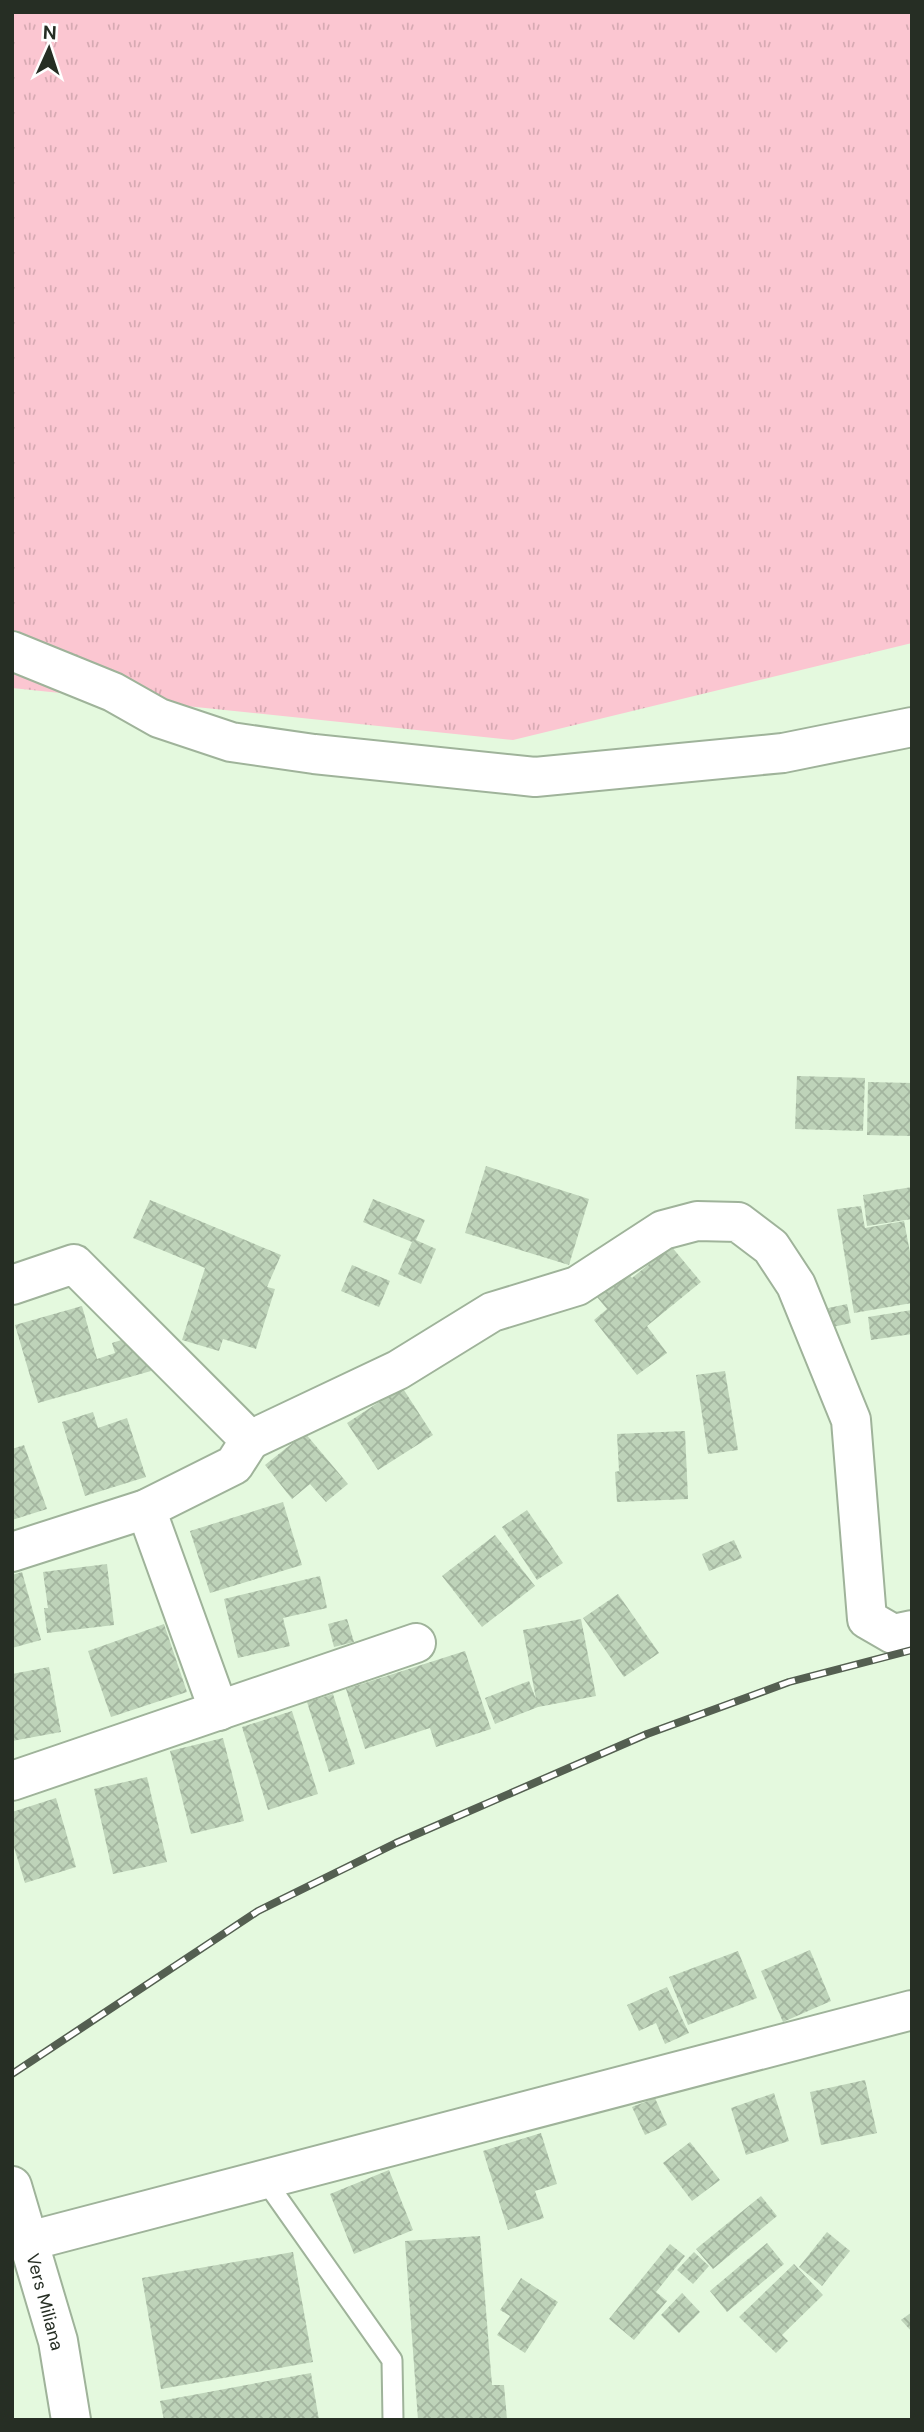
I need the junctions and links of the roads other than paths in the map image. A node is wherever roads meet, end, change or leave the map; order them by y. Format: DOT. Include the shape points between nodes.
graph roads {
  1 [pos="12,650"];
  2 [pos="912,727"];
  3 [pos="12,1285"];
  4 [pos="250,1440"];
  5 [pos="146,1509"];
  6 [pos="12,1552"];
  7 [pos="912,1630"];
  8 [pos="416,1643"];
  9 [pos="219,1711"];
  10 [pos="12,1781"];
  11 [pos="912,2010"];
  12 [pos="265,2180"];
  13 [pos="12,2186"];
  14 [pos="29,2241"];
  15 [pos="71,2420"];
  16 [pos="393,2420"];
  1 -- 2 [label="street" via="113,692 159,718 231,741 535,777 783,753"];
  3 -- 4 [label="street" via="74,1264"];
  4 -- 5 [label="street" via="234,1465"];
  4 -- 7 [label="street" via="398,1370 492,1312 577,1286 663,1230 698,1222 738,1222 771,1247 796,1285 851,1420 867,1619 893,1634"];
  5 -- 6 [label="street"];
  5 -- 9 [label="street"];
  8 -- 9 [label="street"];
  9 -- 10 [label="street"];
  11 -- 12 [label="street"];
  12 -- 14 [label="street"];
  12 -- 16 [label="lane" via="392,2360"];
  13 -- 14 [label="street, Vers Miliana"];
  14 -- 15 [label="street, Vers Miliana" via="58,2341"];
}
